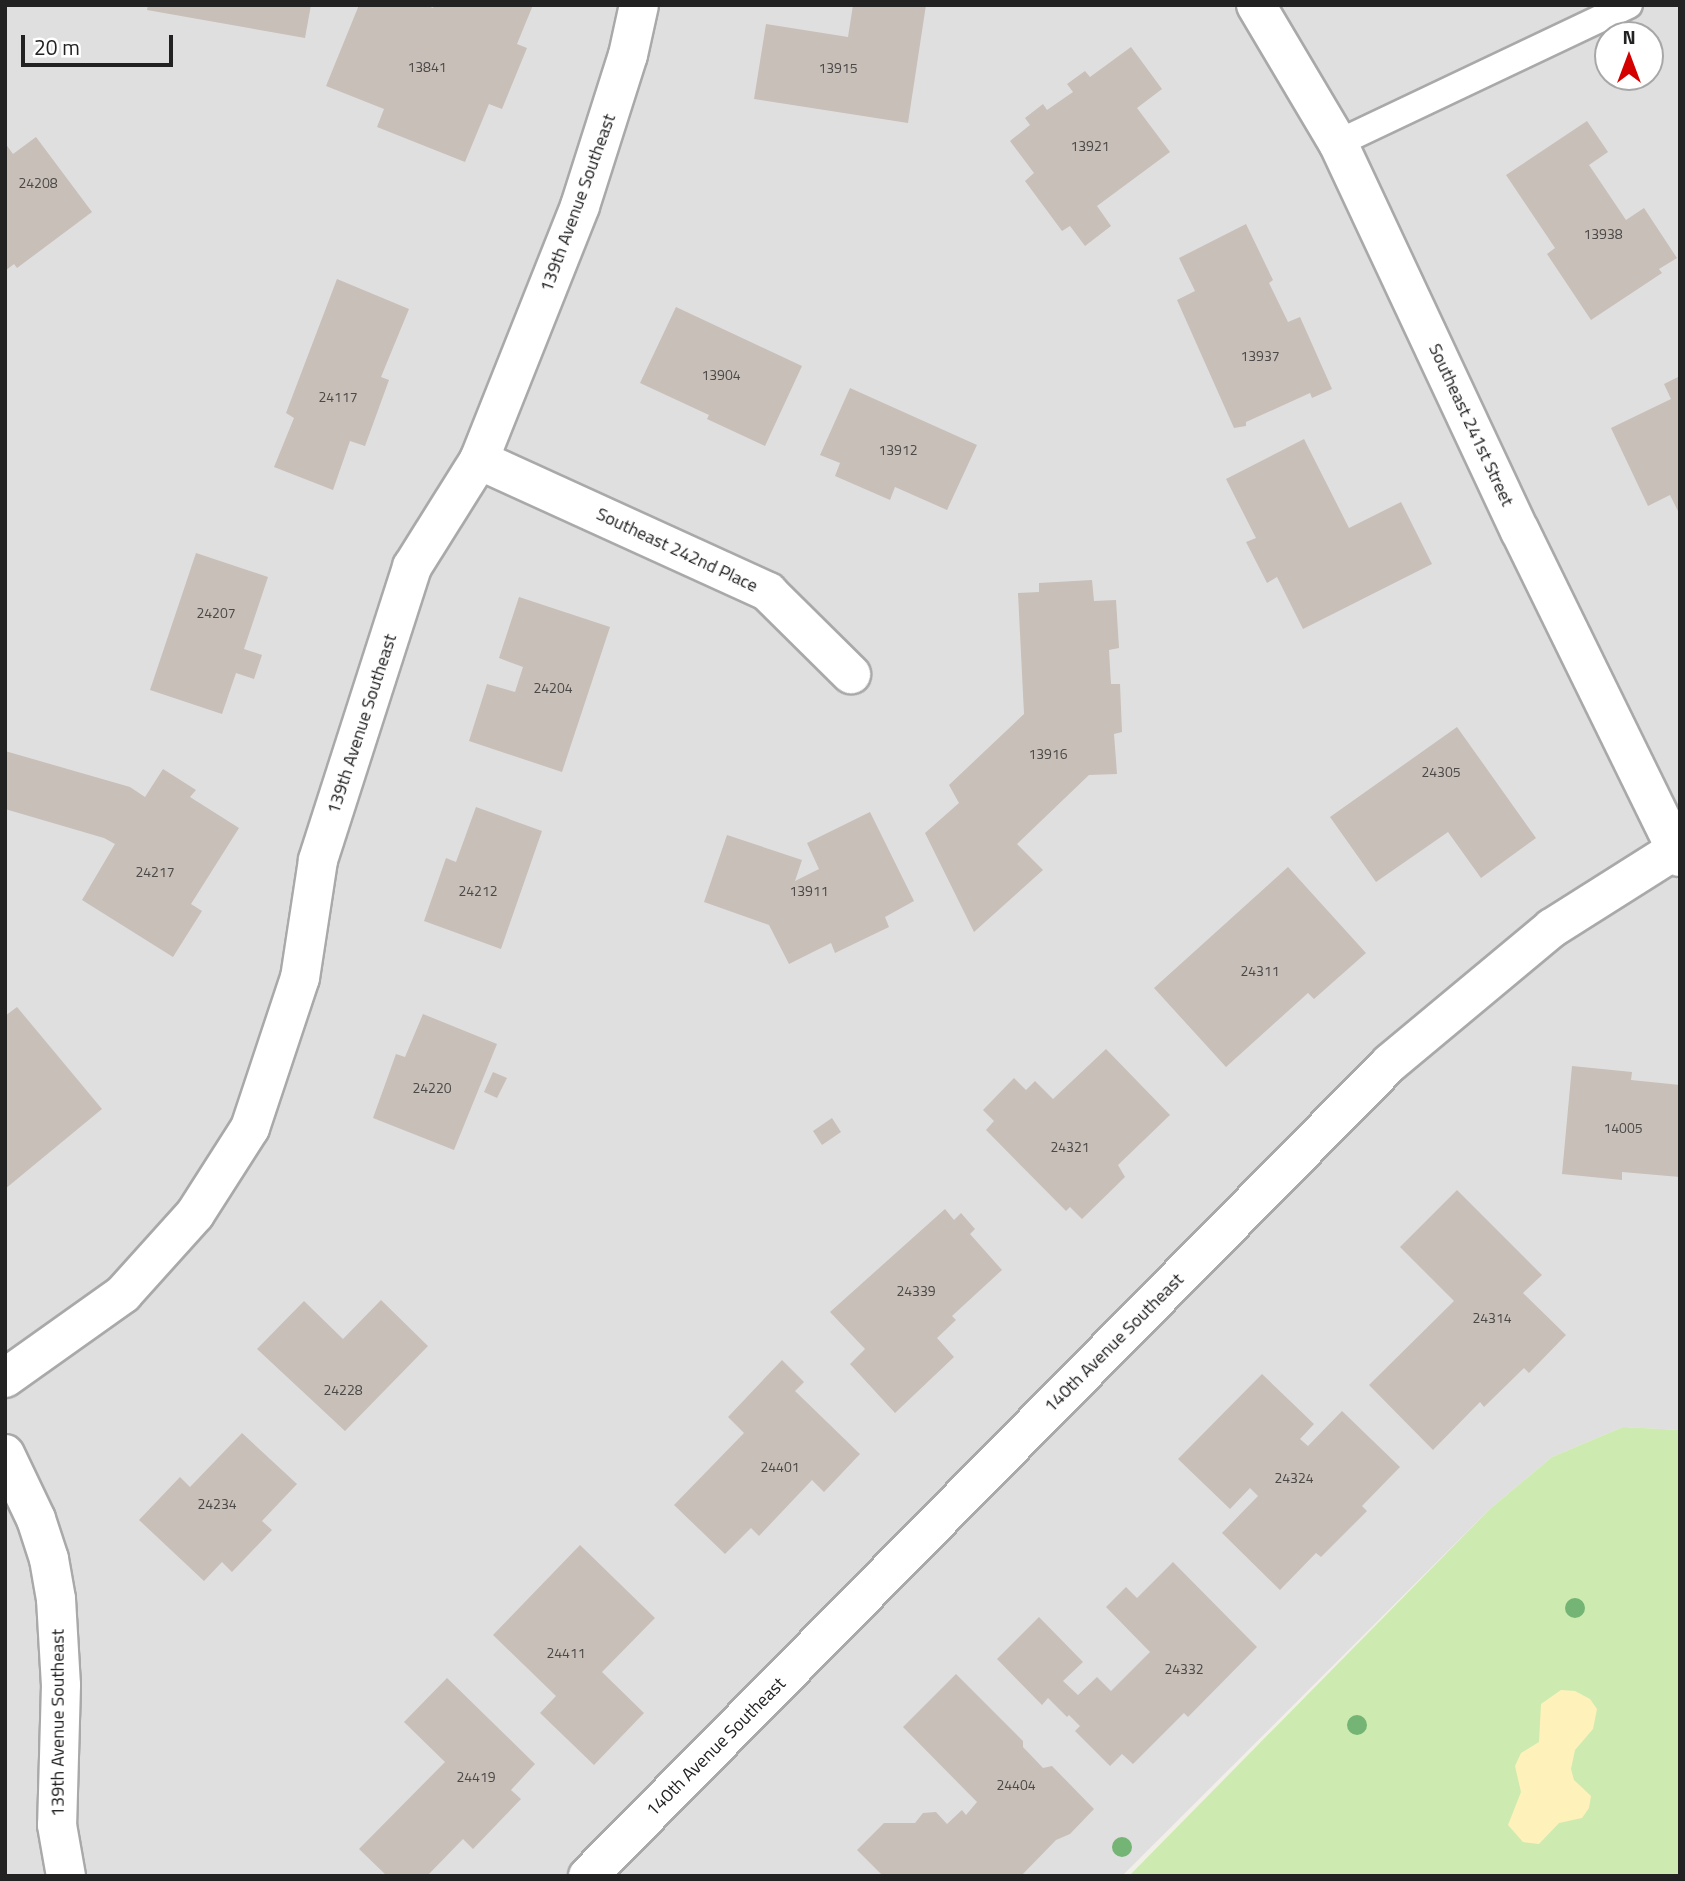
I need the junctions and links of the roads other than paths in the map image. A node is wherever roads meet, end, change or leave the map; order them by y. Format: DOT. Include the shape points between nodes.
graph roads {
  1 [pos="639,5"];
  2 [pos="1256,5"];
  3 [pos="1629,5"];
  4 [pos="1338,143"];
  5 [pos="479,460"];
  6 [pos="851,674"];
  7 [pos="1677,854"];
  8 [pos="5,1378"];
  9 [pos="5,1454"];
  10 [pos="66,1876"];
  11 [pos="588,1876"];
  1 -- 5 [label="street, 139th Avenue Southeast" via="628,55 580,206"];
  2 -- 4 [label="street, Southeast 241st Street"];
  3 -- 4 [label="lane"];
  4 -- 7 [label="street, Southeast 241st Street"];
  5 -- 6 [label="street, Southeast 242nd Place" via="768,592"];
  5 -- 8 [label="street, 139th Avenue Southeast" via="412,567 318,859 300,978 250,1128 195,1214 124,1294"];
  7 -- 11 [label="street, 140th Avenue Southeast" via="1552,928 1390,1063"];
  9 -- 10 [label="street, 139th Avenue Southeast" via="36,1519 56,1600 61,1685 57,1825"];
}
